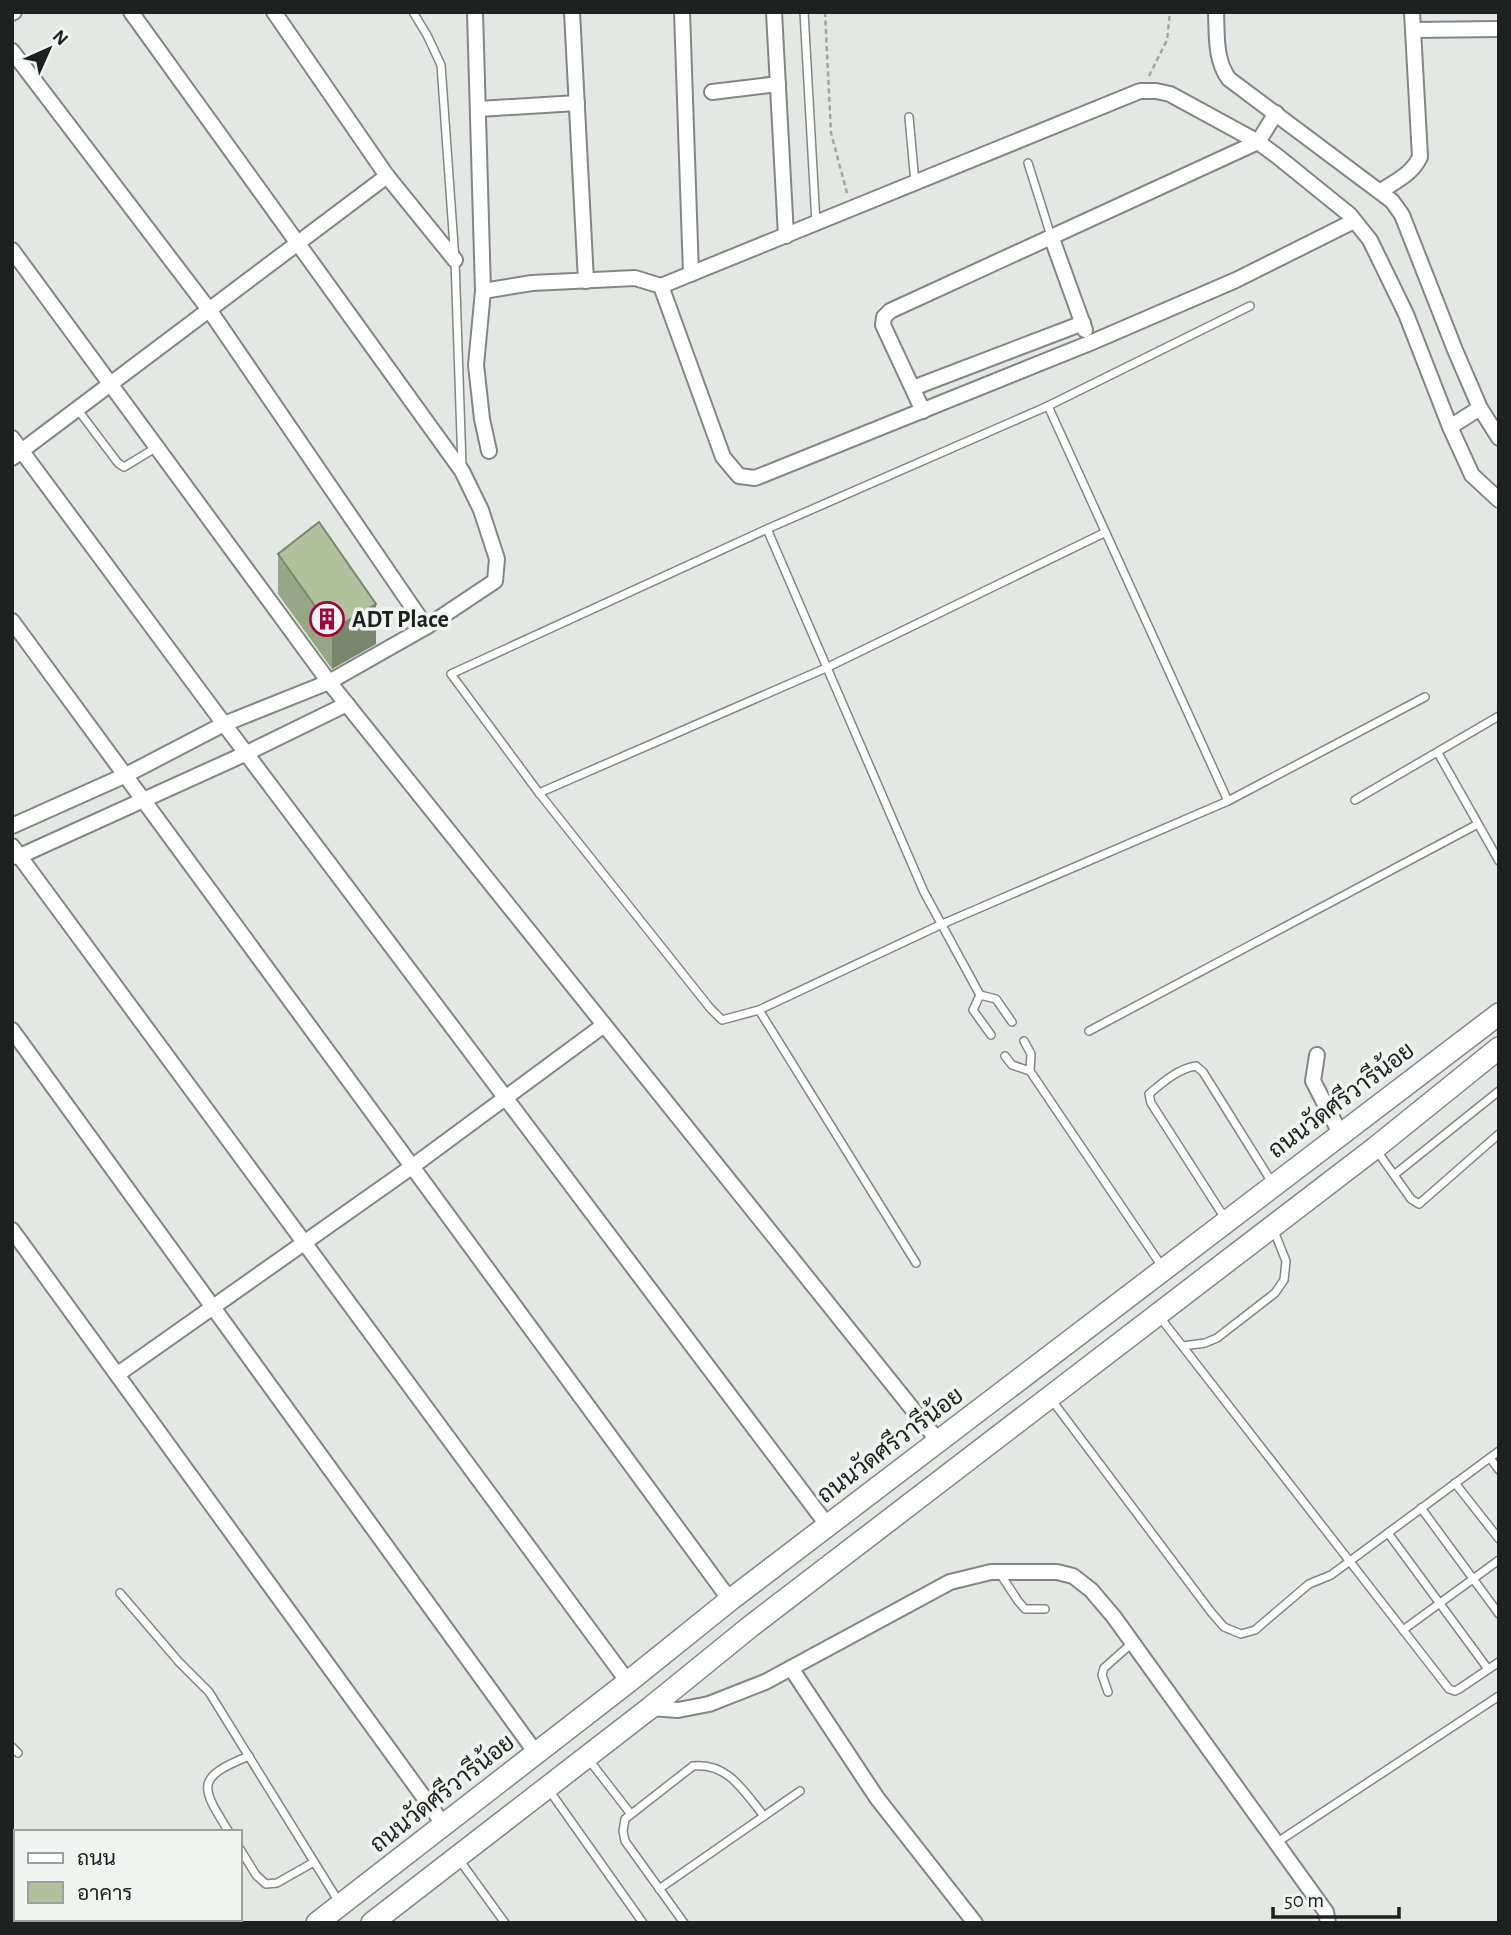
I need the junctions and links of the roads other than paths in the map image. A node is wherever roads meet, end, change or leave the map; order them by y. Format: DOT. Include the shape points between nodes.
graph roads {
  1 [pos="131,12"];
  2 [pos="274,12"];
  3 [pos="413,12"];
  4 [pos="475,12"];
  5 [pos="572,12"];
  6 [pos="682,12"];
  7 [pos="774,12"];
  8 [pos="804,12"];
  9 [pos="1216,12"];
  10 [pos="1412,12"];
  11 [pos="1499,29"];
  12 [pos="1413,30"];
  13 [pos="12,51"];
  14 [pos="778,84"];
  15 [pos="712,92"];
  16 [pos="577,103"];
  17 [pos="479,109"];
  18 [pos="1276,113"];
  19 [pos="909,117"];
  20 [pos="1258,142"];
  21 [pos="1028,163"];
  22 [pos="387,176"];
  23 [pos="915,184"];
  24 [pos="1381,191"];
  25 [pos="1354,221"];
  26 [pos="816,224"];
  27 [pos="786,236"];
  28 [pos="1051,236"];
  29 [pos="300,244"];
  30 [pos="12,250"];
  31 [pos="455,260"];
  32 [pos="691,274"];
  33 [pos="586,281"];
  34 [pos="661,286"];
  35 [pos="484,291"];
  36 [pos="1250,306"];
  37 [pos="209,311"];
  38 [pos="1083,323"];
  39 [pos="1090,343"];
  40 [pos="112,384"];
  41 [pos="913,388"];
  42 [pos="1048,406"];
  43 [pos="1480,408"];
  44 [pos="78,410"];
  45 [pos="923,411"];
  46 [pos="1450,427"];
  47 [pos="12,438"];
  48 [pos="1499,438"];
  49 [pos="157,447"];
  50 [pos="489,451"];
  51 [pos="17,454"];
  52 [pos="462,471"];
  53 [pos="1499,500"];
  54 [pos="767,529"];
  55 [pos="1104,533"];
  56 [pos="12,621"];
  57 [pos="426,626"];
  58 [pos="825,667"];
  59 [pos="329,682"];
  60 [pos="1425,697"];
  61 [pos="346,704"];
  62 [pos="1499,716"];
  63 [pos="224,724"];
  64 [pos="247,753"];
  65 [pos="1438,753"];
  66 [pos="126,775"];
  67 [pos="540,793"];
  68 [pos="1355,800"];
  69 [pos="144,801"];
  70 [pos="1228,802"];
  71 [pos="1476,825"];
  72 [pos="12,826"];
  73 [pos="15,853"];
  74 [pos="1499,861"];
  75 [pos="940,925"];
  76 [pos="980,995"];
  77 [pos="759,1010"];
  78 [pos="1499,1014"];
  79 [pos="1012,1023"];
  80 [pos="604,1025"];
  81 [pos="12,1030"];
  82 [pos="1089,1031"];
  83 [pos="991,1035"];
  84 [pos="1024,1041"];
  85 [pos="1499,1048"];
  86 [pos="1317,1055"];
  87 [pos="1005,1056"];
  88 [pos="1030,1071"];
  89 [pos="1499,1091"];
  90 [pos="506,1097"];
  91 [pos="1347,1128"];
  92 [pos="1499,1134"];
  93 [pos="1375,1149"];
  94 [pos="413,1166"];
  95 [pos="1394,1175"];
  96 [pos="1273,1185"];
  97 [pos="1226,1221"];
  98 [pos="1273,1227"];
  99 [pos="12,1230"];
  100 [pos="304,1243"];
  101 [pos="916,1263"];
  102 [pos="1164,1269"];
  103 [pos="214,1307"];
  104 [pos="1158,1314"];
  105 [pos="1183,1346"];
  106 [pos="118,1374"];
  107 [pos="1050,1398"];
  108 [pos="939,1442"];
  109 [pos="1499,1451"];
  110 [pos="1490,1458"];
  111 [pos="1499,1470"];
  112 [pos="1455,1483"];
  113 [pos="1421,1508"];
  114 [pos="828,1526"];
  115 [pos="1388,1534"];
  116 [pos="1499,1539"];
  117 [pos="1499,1560"];
  118 [pos="1350,1562"];
  119 [pos="999,1572"];
  120 [pos="1472,1578"];
  121 [pos="120,1592"];
  122 [pos="730,1600"];
  123 [pos="1439,1603"];
  124 [pos="1045,1609"];
  125 [pos="1499,1614"];
  126 [pos="1403,1630"];
  127 [pos="1131,1644"];
  128 [pos="1499,1662"];
  129 [pos="791,1668"];
  130 [pos="1488,1669"];
  131 [pos="628,1682"];
  132 [pos="1108,1692"];
  133 [pos="1499,1696"];
  134 [pos="650,1708"];
  135 [pos="536,1753"];
  136 [pos="249,1756"];
  137 [pos="586,1757"];
  138 [pos="547,1786"];
  139 [pos="800,1791"];
  140 [pos="630,1813"];
  141 [pos="764,1816"];
  142 [pos="444,1825"];
  143 [pos="228,1830"];
  144 [pos="1276,1843"];
  145 [pos="242,1852"];
  146 [pos="457,1856"];
  147 [pos="314,1862"];
  148 [pos="659,1889"];
  149 [pos="341,1905"];
  150 [pos="317,1923"];
  151 [pos="372,1923"];
  152 [pos="505,1923"];
  153 [pos="643,1923"];
  154 [pos="684,1923"];
  155 [pos="975,1923"];
  156 [pos="1328,1923"];
  1 -- 29 [label="street"];
  2 -- 22 [label="street"];
  3 -- 31 [label="lane" via="441,65"];
  4 -- 17 [label="street"];
  5 -- 16 [label="street"];
  6 -- 32 [label="street"];
  7 -- 14 [label="street"];
  8 -- 26 [label="lane"];
  9 -- 18 [label="street" via="1220,68"];
  10 -- 12 [label="street"];
  11 -- 12 [label="street"];
  12 -- 24 [label="street" via="1419,158 1416,167"];
  13 -- 37 [label="street"];
  14 -- 15 [label="street"];
  14 -- 27 [label="street"];
  16 -- 17 [label="street"];
  16 -- 33 [label="street"];
  17 -- 35 [label="street"];
  18 -- 20 [label="street"];
  18 -- 24 [label="street"];
  19 -- 23 [label="lane"];
  20 -- 23 [label="street" via="1170,94 1140,91"];
  20 -- 25 [label="street"];
  20 -- 28 [label="street"];
  21 -- 28 [label="lane"];
  22 -- 29 [label="street"];
  22 -- 31 [label="street"];
  23 -- 26 [label="street"];
  24 -- 43 [label="street" via="1402,215"];
  25 -- 39 [label="street" via="1236,280"];
  25 -- 46 [label="street" via="1370,240 1406,314"];
  26 -- 27 [label="street"];
  27 -- 32 [label="street"];
  28 -- 38 [label="street"];
  28 -- 41 [label="street" via="884,317"];
  29 -- 37 [label="street"];
  29 -- 52 [label="street"];
  30 -- 40 [label="street"];
  31 -- 52 [label="lane"];
  32 -- 34 [label="street"];
  33 -- 34 [label="street" via="635,278"];
  33 -- 35 [label="street"];
  34 -- 45 [label="street" via="723,457 739,476 755,478"];
  35 -- 50 [label="street" via="476,365"];
  36 -- 42 [label="lane"];
  37 -- 40 [label="street"];
  37 -- 57 [label="street"];
  38 -- 39 [label="street"];
  38 -- 41 [label="street"];
  39 -- 45 [label="street"];
  40 -- 44 [label="street"];
  40 -- 49 [label="street"];
  41 -- 45 [label="street"];
  42 -- 54 [label="lane"];
  42 -- 55 [label="lane"];
  43 -- 46 [label="street"];
  43 -- 48 [label="street"];
  44 -- 49 [label="lane" via="124,467"];
  44 -- 51 [label="street"];
  46 -- 53 [label="street" via="1472,475"];
  47 -- 51 [label="street"];
  49 -- 59 [label="street"];
  51 -- 63 [label="street"];
  52 -- 57 [label="street" via="497,559 495,581"];
  54 -- 58 [label="lane"];
  54 -- 67 [label="lane" via="451,674"];
  55 -- 58 [label="lane"];
  55 -- 70 [label="lane"];
  56 -- 66 [label="street"];
  57 -- 59 [label="street"];
  58 -- 67 [label="lane"];
  58 -- 75 [label="lane"];
  59 -- 61 [label="street"];
  59 -- 63 [label="street"];
  60 -- 70 [label="lane"];
  61 -- 64 [label="street"];
  61 -- 80 [label="street"];
  62 -- 65 [label="lane"];
  63 -- 64 [label="street"];
  63 -- 66 [label="street"];
  64 -- 69 [label="street"];
  64 -- 90 [label="street"];
  65 -- 68 [label="lane"];
  65 -- 71 [label="lane"];
  66 -- 69 [label="street"];
  66 -- 72 [label="street"];
  67 -- 77 [label="lane" via="722,1020"];
  69 -- 73 [label="street"];
  69 -- 94 [label="street"];
  70 -- 75 [label="lane"];
  71 -- 74 [label="lane"];
  71 -- 82 [label="lane"];
  73 -- 100 [label="street"];
  75 -- 76 [label="lane"];
  75 -- 77 [label="lane"];
  76 -- 79 [label="lane" via="996,999"];
  76 -- 83 [label="lane" via="974,1010"];
  77 -- 101 [label="lane"];
  78 -- 91 [label="main road, ถนนวัดศรีวารีน้อย"];
  80 -- 90 [label="street"];
  80 -- 108 [label="street"];
  81 -- 103 [label="street"];
  84 -- 88 [label="lane" via="1031,1054"];
  85 -- 93 [label="main road"];
  86 -- 91 [label="street" via="1313,1081"];
  87 -- 88 [label="lane" via="1012,1065"];
  88 -- 102 [label="lane"];
  89 -- 95 [label="lane"];
  90 -- 94 [label="street"];
  90 -- 114 [label="street"];
  91 -- 93 [label="main road"];
  91 -- 96 [label="main road, ถนนวัดศรีวารีน้อย"];
  92 -- 95 [label="lane" via="1419,1204"];
  93 -- 95 [label="lane"];
  93 -- 98 [label="main road"];
  94 -- 100 [label="street"];
  94 -- 122 [label="street"];
  96 -- 97 [label="main road, ถนนวัดศรีวารีน้อย"];
  96 -- 97 [label="lane" via="1196,1066 1158,1087 1149,1094 1151,1103"];
  97 -- 102 [label="main road, ถนนวัดศรีวารีน้อย"];
  98 -- 104 [label="main road"];
  98 -- 105 [label="lane" via="1286,1261 1284,1280 1275,1293 1217,1338"];
  99 -- 106 [label="street"];
  100 -- 103 [label="street"];
  100 -- 131 [label="street"];
  102 -- 108 [label="main road, ถนนวัดศรีวารีน้อย"];
  103 -- 106 [label="street"];
  103 -- 135 [label="street"];
  104 -- 105 [label="lane"];
  104 -- 107 [label="main road"];
  105 -- 118 [label="lane"];
  106 -- 142 [label="street"];
  107 -- 118 [label="lane" via="1211,1612 1234,1633 1255,1630 1310,1584"];
  107 -- 134 [label="main road"];
  108 -- 114 [label="main road, ถนนวัดศรีวารีน้อย"];
  109 -- 110 [label="lane"];
  110 -- 111 [label="lane"];
  110 -- 112 [label="lane"];
  112 -- 113 [label="lane"];
  112 -- 116 [label="lane"];
  113 -- 115 [label="lane"];
  113 -- 120 [label="lane"];
  114 -- 122 [label="main road, ถนนวัดศรีวารีน้อย"];
  115 -- 118 [label="lane"];
  115 -- 123 [label="lane"];
  117 -- 120 [label="lane"];
  118 -- 126 [label="lane"];
  119 -- 124 [label="lane" via="1025,1609"];
  119 -- 127 [label="street" via="1073,1576 1091,1590"];
  119 -- 129 [label="street" via="950,1582"];
  120 -- 123 [label="lane"];
  120 -- 125 [label="lane"];
  121 -- 136 [label="lane" via="209,1692"];
  122 -- 131 [label="main road, ถนนวัดศรีวารีน้อย"];
  123 -- 126 [label="lane"];
  123 -- 130 [label="lane"];
  126 -- 130 [label="lane" via="1449,1689 1459,1689"];
  127 -- 132 [label="lane" via="1104,1668"];
  127 -- 144 [label="street"];
  128 -- 130 [label="lane"];
  129 -- 134 [label="street" via="709,1704 678,1710"];
  129 -- 155 [label="street" via="877,1798"];
  131 -- 135 [label="main road, ถนนวัดศรีวารีน้อย"];
  133 -- 144 [label="lane"];
  134 -- 137 [label="main road"];
  135 -- 142 [label="main road, ถนนวัดศรีวารีน้อย"];
  136 -- 143 [label="lane" via="225,1766 208,1785 208,1798"];
  136 -- 147 [label="lane"];
  137 -- 138 [label="main road"];
  137 -- 140 [label="lane"];
  138 -- 146 [label="main road"];
  138 -- 153 [label="lane"];
  139 -- 141 [label="lane"];
  140 -- 141 [label="lane" via="693,1766 702,1765 728,1773"];
  140 -- 148 [label="lane" via="625,1819 625,1841"];
  141 -- 148 [label="lane"];
  142 -- 149 [label="main road, ถนนวัดศรีวารีน้อย"];
  144 -- 156 [label="street" via="1326,1912"];
  145 -- 147 [label="lane" via="266,1884 277,1883"];
  146 -- 151 [label="main road"];
  146 -- 152 [label="lane"];
  147 -- 149 [label="lane"];
  148 -- 154 [label="lane"];
  149 -- 150 [label="main road, ถนนวัดศรีวารีน้อย"];
}
